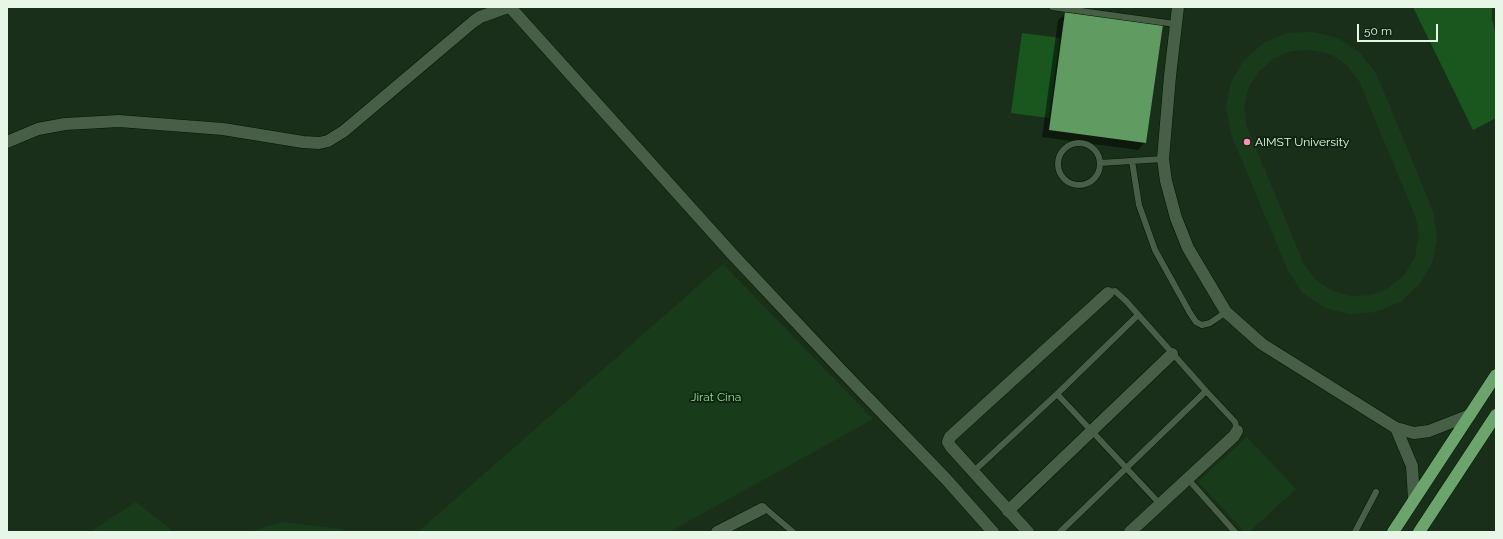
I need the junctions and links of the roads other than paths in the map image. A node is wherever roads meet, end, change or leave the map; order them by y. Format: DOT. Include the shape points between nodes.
graph roads {
  1 [pos="509,7"];
  2 [pos="1052,7"];
  3 [pos="1178,7"];
  4 [pos="1175,24"];
  5 [pos="7,142"];
  6 [pos="1163,159"];
  7 [pos="1132,161"];
  8 [pos="1100,163"];
  9 [pos="1108,293"];
  10 [pos="1226,312"];
  11 [pos="1138,315"];
  12 [pos="1172,354"];
  13 [pos="1496,375"];
  14 [pos="1206,391"];
  15 [pos="1057,394"];
  16 [pos="1470,414"];
  17 [pos="1496,415"];
  18 [pos="1396,428"];
  19 [pos="1237,431"];
  20 [pos="1092,432"];
  21 [pos="1126,470"];
  22 [pos="974,471"];
  23 [pos="1187,478"];
  24 [pos="1376,492"];
  25 [pos="1414,499"];
  26 [pos="1160,504"];
  27 [pos="762,509"];
  28 [pos="1008,511"];
  29 [pos="717,532"];
  30 [pos="792,532"];
  31 [pos="993,532"];
  32 [pos="1028,532"];
  33 [pos="1060,532"];
  34 [pos="1130,532"];
  35 [pos="1235,532"];
  36 [pos="1355,532"];
  37 [pos="1393,532"];
  38 [pos="1419,532"];
  1 -- 5 [label="street" via="473,22 344,131 328,141 302,142 222,129 119,121 65,124 38,129"];
  1 -- 31 [label="street" via="734,255"];
  2 -- 4 [label="lane"];
  3 -- 4 [label="street"];
  4 -- 6 [label="street"];
  6 -- 7 [label="lane"];
  6 -- 10 [label="street" via="1176,218 1188,248"];
  7 -- 8 [label="lane"];
  7 -- 10 [label="lane" via="1140,205 1155,250 1190,313 1196,322 1202,325 1210,323"];
  8 -- 8 [label="lane" via="1097,176 1092,181 1080,185 1073,185 1062,178 1058,165 1062,152 1075,144 1089,146 1095,150"];
  9 -- 11 [label="lane" via="1119,293"];
  9 -- 22 [label="street" via="950,437 948,442 951,447"];
  10 -- 18 [label="street" via="1262,344"];
  11 -- 12 [label="lane"];
  11 -- 15 [label="lane"];
  12 -- 14 [label="lane"];
  12 -- 20 [label="street"];
  13 -- 16 [label="main road"];
  14 -- 19 [label="lane" via="1235,422"];
  14 -- 21 [label="lane"];
  15 -- 20 [label="lane"];
  15 -- 22 [label="lane"];
  16 -- 18 [label="street" via="1429,431 1414,433"];
  16 -- 25 [label="main road"];
  17 -- 38 [label="main road"];
  18 -- 25 [label="street" via="1412,466"];
  19 -- 23 [label="street"];
  20 -- 21 [label="lane"];
  20 -- 28 [label="street"];
  21 -- 26 [label="lane"];
  21 -- 33 [label="lane"];
  22 -- 28 [label="street"];
  23 -- 26 [label="street"];
  23 -- 35 [label="lane"];
  24 -- 36 [label="lane"];
  25 -- 37 [label="main road"];
  26 -- 34 [label="street"];
  27 -- 29 [label="street"];
  27 -- 30 [label="lane" via="766,509"];
  28 -- 32 [label="street"];
}
